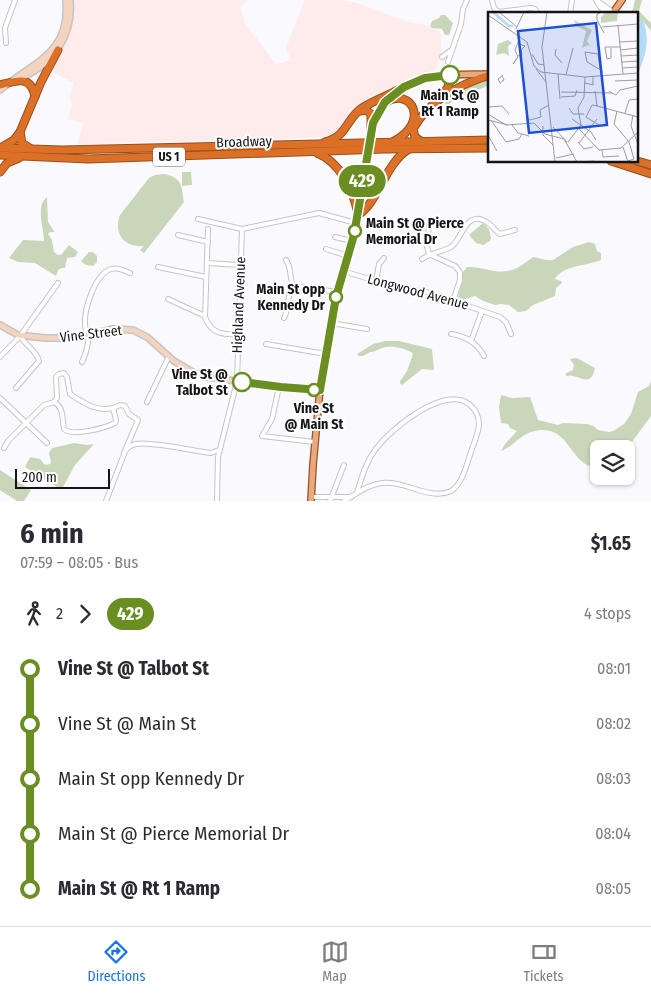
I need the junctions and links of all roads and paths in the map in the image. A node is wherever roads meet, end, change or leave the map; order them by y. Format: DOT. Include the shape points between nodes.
graph roads {
  1 [pos="14,0"];
  2 [pos="66,0"];
  3 [pos="70,0"];
  4 [pos="468,0"];
  5 [pos="492,0"];
  6 [pos="595,0"];
  7 [pos="622,0"];
  8 [pos="499,12"];
  9 [pos="499,12"];
  10 [pos="537,12"];
  11 [pos="610,12"];
  12 [pos="612,12"];
  13 [pos="6,43"];
  14 [pos="452,49"];
  15 [pos="58,50"];
  16 [pos="442,57"];
  17 [pos="448,62"];
  18 [pos="488,74"];
  19 [pos="450,75"];
  20 [pos="488,75"];
  21 [pos="11,82"];
  22 [pos="0,84"];
  23 [pos="0,90"];
  24 [pos="398,90"];
  25 [pos="35,97"];
  26 [pos="386,102"];
  27 [pos="433,106"];
  28 [pos="358,112"];
  29 [pos="347,127"];
  30 [pos="20,132"];
  31 [pos="371,132"];
  32 [pos="488,140"];
  33 [pos="422,142"];
  34 [pos="353,144"];
  35 [pos="390,146"];
  36 [pos="0,148"];
  37 [pos="488,148"];
  38 [pos="312,149"];
  39 [pos="409,149"];
  40 [pos="32,150"];
  41 [pos="347,151"];
  42 [pos="0,155"];
  43 [pos="25,156"];
  44 [pos="638,160"];
  45 [pos="614,162"];
  46 [pos="394,163"];
  47 [pos="651,165"];
  48 [pos="336,167"];
  49 [pos="0,172"];
  50 [pos="651,174"];
  51 [pos="363,180"];
  52 [pos="345,181"];
  53 [pos="376,191"];
  54 [pos="358,215"];
  55 [pos="198,219"];
  56 [pos="356,223"];
  57 [pos="429,224"];
  58 [pos="208,229"];
  59 [pos="242,229"];
  60 [pos="515,230"];
  61 [pos="178,235"];
  62 [pos="336,237"];
  63 [pos="352,241"];
  64 [pos="208,242"];
  65 [pos="326,249"];
  66 [pos="429,254"];
  67 [pos="348,256"];
  68 [pos="384,258"];
  69 [pos="422,259"];
  70 [pos="286,260"];
  71 [pos="207,264"];
  72 [pos="240,265"];
  73 [pos="158,268"];
  74 [pos="343,271"];
  75 [pos="130,273"];
  76 [pos="206,277"];
  77 [pos="376,281"];
  78 [pos="58,282"];
  79 [pos="294,288"];
  80 [pos="337,292"];
  81 [pos="168,299"];
  82 [pos="454,301"];
  83 [pos="482,310"];
  84 [pos="205,316"];
  85 [pos="284,318"];
  86 [pos="331,324"];
  87 [pos="0,325"];
  88 [pos="367,329"];
  89 [pos="239,334"];
  90 [pos="452,334"];
  91 [pos="511,334"];
  92 [pos="88,335"];
  93 [pos="20,336"];
  94 [pos="471,341"];
  95 [pos="266,344"];
  96 [pos="326,354"];
  97 [pos="168,356"];
  98 [pos="484,356"];
  99 [pos="0,357"];
  100 [pos="82,362"];
  101 [pos="237,381"];
  102 [pos="279,387"];
  103 [pos="16,388"];
  104 [pos="320,390"];
  105 [pos="1,401"];
  106 [pos="54,402"];
  107 [pos="147,402"];
  108 [pos="113,408"];
  109 [pos="26,423"];
  110 [pos="315,442"];
  111 [pos="47,443"];
  112 [pos="4,448"];
  113 [pos="220,448"];
  114 [pos="124,453"];
  115 [pos="344,465"];
  116 [pos="362,480"];
  117 [pos="365,488"];
  118 [pos="357,492"];
  119 [pos="351,497"];
  120 [pos="312,499"];
  121 [pos="331,499"];
  122 [pos="106,501"];
  123 [pos="217,501"];
  124 [pos="344,501"];
  1 -- 13 [label="street" via="5,28"];
  2 -- 21 [label="street" via="64,27 54,48 43,60"];
  3 -- 15 [label="street" via="68,25"];
  4 -- 14 [label="street"];
  5 -- 8 [label="street"];
  6 -- 11 [label="street"];
  7 -- 12 [label="main road"];
  9 -- 10 [label="street" via="531,8"];
  14 -- 16 [label="street"];
  14 -- 17 [label="street"];
  15 -- 21 [label="street" via="36,70"];
  15 -- 25 [label="highway"];
  18 -- 19 [label="main road"];
  19 -- 24 [label="main road" via="421,79"];
  19 -- 27 [label="highway" via="448,87"];
  20 -- 27 [label="highway" via="458,88"];
  21 -- 22 [label="highway"];
  21 -- 23 [label="street"];
  21 -- 25 [label="highway" via="21,80 28,83"];
  24 -- 26 [label="main road"];
  24 -- 28 [label="highway"];
  25 -- 30 [label="highway"];
  26 -- 31 [label="main road" via="376,116"];
  26 -- 35 [label="highway" via="402,99 411,104 415,112 409,130"];
  27 -- 33 [label="highway" via="413,131 415,138"];
  28 -- 29 [label="highway"];
  28 -- 31 [label="highway" via="370,113"];
  29 -- 34 [label="highway" via="346,138"];
  29 -- 38 [label="highway" via="335,139"];
  30 -- 36 [label="highway"];
  30 -- 40 [label="highway" via="22,142"];
  31 -- 51 [label="main road, bridge"];
  32 -- 33 [label="highway, Broadway / US 1"];
  33 -- 35 [label="highway, Broadway / US 1"];
  34 -- 35 [label="highway, Broadway / US 1"];
  34 -- 38 [label="highway, Broadway / US 1"];
  35 -- 39 [label="highway, Broadway / US 1"];
  35 -- 41 [label="highway, Broadway / US 1"];
  35 -- 46 [label="highway" via="395,156"];
  36 -- 40 [label="highway, Broadway / US 1"];
  37 -- 39 [label="highway, Broadway / US 1"];
  38 -- 40 [label="highway, Broadway / US 1"];
  38 -- 41 [label="highway, Broadway / US 1"];
  38 -- 43 [label="highway, Broadway / US 1" via="99,158"];
  38 -- 48 [label="highway"];
  39 -- 46 [label="highway"];
  41 -- 48 [label="highway" via="338,157"];
  42 -- 43 [label="highway, Broadway / US 1"];
  43 -- 49 [label="highway" via="10,161"];
  44 -- 47 [label="highway"];
  45 -- 50 [label="highway"];
  46 -- 53 [label="highway"];
  48 -- 52 [label="highway"];
  51 -- 52 [label="highway" via="354,186"];
  51 -- 53 [label="highway" via="366,191"];
  51 -- 54 [label="main road"];
  52 -- 54 [label="highway"];
  53 -- 54 [label="highway"];
  54 -- 56 [label="main road"];
  55 -- 59 [label="street"];
  56 -- 59 [label="street" via="319,213"];
  56 -- 63 [label="main road"];
  57 -- 66 [label="street"];
  58 -- 64 [label="street"];
  59 -- 72 [label="street, Highland Avenue"];
  60 -- 66 [label="street" via="500,234 487,222 474,220 464,226 452,246"];
  61 -- 64 [label="street"];
  62 -- 63 [label="street"];
  63 -- 67 [label="main road"];
  64 -- 71 [label="street"];
  65 -- 67 [label="street"];
  66 -- 69 [label="street"];
  66 -- 82 [label="street" via="460,271"];
  67 -- 74 [label="main road"];
  68 -- 77 [label="street" via="379,264"];
  70 -- 79 [label="street"];
  71 -- 72 [label="street"];
  71 -- 76 [label="street"];
  72 -- 89 [label="street, Highland Avenue"];
  73 -- 76 [label="street"];
  74 -- 77 [label="street, Longwood Avenue"];
  74 -- 80 [label="main road"];
  75 -- 92 [label="street" via="111,269 92,290 85,321"];
  76 -- 84 [label="street"];
  77 -- 82 [label="street, Longwood Avenue"];
  78 -- 93 [label="street"];
  79 -- 80 [label="street"];
  79 -- 85 [label="street" via="288,295"];
  80 -- 86 [label="main road"];
  81 -- 84 [label="street"];
  82 -- 83 [label="street, Longwood Avenue"];
  83 -- 91 [label="street, Longwood Avenue" via="503,318"];
  83 -- 94 [label="street"];
  84 -- 89 [label="street" via="210,328 216,332"];
  86 -- 88 [label="street"];
  86 -- 96 [label="main road"];
  87 -- 93 [label="street, Vine Street"];
  89 -- 101 [label="street, Highland Avenue"];
  90 -- 94 [label="street"];
  92 -- 93 [label="street, Vine Street" via="55,338"];
  92 -- 97 [label="street, Vine Street" via="113,329 134,330"];
  92 -- 100 [label="street"];
  93 -- 99 [label="street"];
  93 -- 103 [label="street" via="39,361"];
  94 -- 98 [label="street"];
  95 -- 96 [label="street"];
  96 -- 104 [label="main road"];
  97 -- 101 [label="street, Vine Street" via="194,373"];
  97 -- 107 [label="street"];
  101 -- 102 [label="street, Vine Street"];
  101 -- 113 [label="street, Highland Avenue"];
  102 -- 104 [label="street, Vine Street"];
  102 -- 110 [label="street" via="273,414 262,436"];
  104 -- 110 [label="main road"];
  105 -- 109 [label="street"];
  106 -- 108 [label="street" via="61,409 64,429 69,432 89,431 115,423"];
  106 -- 108 [label="street" via="57,398 56,376 64,374 70,394 90,407"];
  106 -- 109 [label="street" via="44,405"];
  108 -- 114 [label="street" via="124,405 138,420"];
  109 -- 111 [label="street"];
  109 -- 112 [label="street"];
  110 -- 120 [label="main road"];
  113 -- 114 [label="street" via="211,452 138,444 130,446"];
  113 -- 123 [label="street, Highland Avenue"];
  114 -- 122 [label="street"];
  115 -- 121 [label="street"];
  116 -- 117 [label="street"];
  116 -- 117 [label="street" via="374,450 409,417 451,398 462,400 476,412 478,432 462,477 452,491 437,496 383,482"];
  116 -- 118 [label="street"];
  117 -- 118 [label="street"];
  118 -- 119 [label="street"];
  119 -- 121 [label="street"];
  119 -- 124 [label="street"];
  120 -- 121 [label="street"];
}
